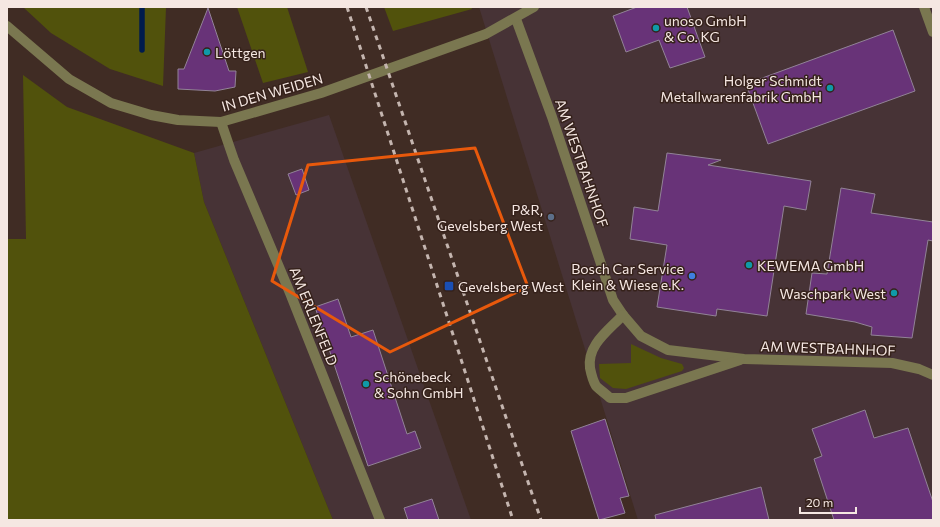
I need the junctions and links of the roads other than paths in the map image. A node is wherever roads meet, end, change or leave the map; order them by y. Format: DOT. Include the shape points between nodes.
graph roads {
  1 [pos="534,7"];
  2 [pos="924,7"];
  3 [pos="516,19"];
  4 [pos="7,26"];
  5 [pos="933,32"];
  6 [pos="221,122"];
  7 [pos="623,315"];
  8 [pos="744,359"];
  9 [pos="933,375"];
  10 [pos="380,520"];
  1 -- 3 [label="street, IN DEN WEIDEN"];
  2 -- 5 [label="street"];
  3 -- 6 [label="street, IN DEN WEIDEN" via="486,34 380,73"];
  3 -- 7 [label="street, AM WESTBAHNHOF" via="552,117 613,300"];
  4 -- 6 [label="street, IN DEN WEIDEN" via="69,79 111,103 178,120"];
  6 -- 10 [label="street, AM ERLENFELD" via="234,160 293,300"];
  7 -- 8 [label="street, AM WESTBAHNHOF" via="641,336 668,350"];
  7 -- 8 [label="street, AM WESTBAHNHOF" via="596,344 589,359 596,385 610,398 626,398"];
  8 -- 9 [label="street, AM WESTBAHNHOF" via="892,363"];
}
